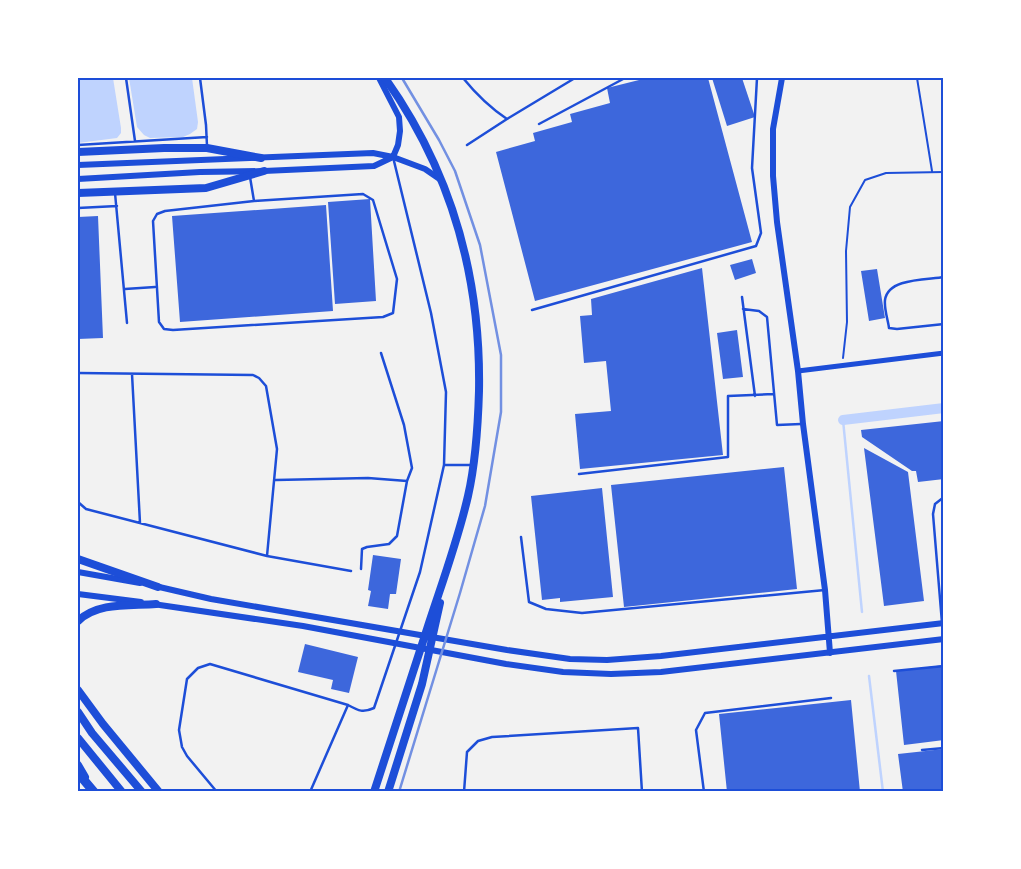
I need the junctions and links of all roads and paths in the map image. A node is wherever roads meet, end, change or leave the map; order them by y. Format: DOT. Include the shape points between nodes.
graph roads {
  1 [pos="126,78"];
  2 [pos="200,78"];
  3 [pos="379,78"];
  4 [pos="385,78"];
  5 [pos="464,78"];
  6 [pos="575,78"];
  7 [pos="624,78"];
  8 [pos="757,78"];
  9 [pos="782,78"];
  10 [pos="917,78"];
  11 [pos="507,119"];
  12 [pos="539,124"];
  13 [pos="207,137"];
  14 [pos="135,141"];
  15 [pos="78,145"];
  16 [pos="468,145"];
  17 [pos="207,148"];
  18 [pos="78,152"];
  19 [pos="392,157"];
  20 [pos="260,158"];
  21 [pos="78,165"];
  22 [pos="932,171"];
  23 [pos="264,172"];
  24 [pos="944,172"];
  25 [pos="250,175"];
  26 [pos="78,179"];
  27 [pos="441,180"];
  28 [pos="115,191"];
  29 [pos="78,193"];
  30 [pos="254,201"];
  31 [pos="117,206"];
  32 [pos="78,208"];
  33 [pos="944,277"];
  34 [pos="156,286"];
  35 [pos="125,290"];
  36 [pos="742,298"];
  37 [pos="743,309"];
  38 [pos="532,310"];
  39 [pos="128,322"];
  40 [pos="944,324"];
  41 [pos="944,353"];
  42 [pos="381,354"];
  43 [pos="842,366"];
  44 [pos="798,371"];
  45 [pos="78,373"];
  46 [pos="132,374"];
  47 [pos="774,394"];
  48 [pos="755,396"];
  49 [pos="803,424"];
  50 [pos="444,465"];
  51 [pos="474,465"];
  52 [pos="579,474"];
  53 [pos="275,480"];
  54 [pos="407,481"];
  55 [pos="944,497"];
  56 [pos="78,502"];
  57 [pos="140,523"];
  58 [pos="521,537"];
  59 [pos="453,550"];
  60 [pos="267,556"];
  61 [pos="78,559"];
  62 [pos="360,569"];
  63 [pos="351,571"];
  64 [pos="78,572"];
  65 [pos="158,586"];
  66 [pos="825,590"];
  67 [pos="78,594"];
  68 [pos="156,604"];
  69 [pos="78,621"];
  70 [pos="943,623"];
  71 [pos="829,637"];
  72 [pos="944,639"];
  73 [pos="830,653"];
  74 [pos="944,666"];
  75 [pos="894,671"];
  76 [pos="78,688"];
  77 [pos="831,698"];
  78 [pos="348,705"];
  79 [pos="78,712"];
  80 [pos="78,738"];
  81 [pos="944,748"];
  82 [pos="922,750"];
  83 [pos="78,765"];
  84 [pos="78,773"];
  85 [pos="94,792"];
  86 [pos="122,792"];
  87 [pos="142,792"];
  88 [pos="159,792"];
  89 [pos="217,792"];
  90 [pos="310,792"];
  91 [pos="374,792"];
  92 [pos="388,792"];
  93 [pos="464,792"];
  94 [pos="642,792"];
  95 [pos="704,792"];
  1 -- 14 [label="lane"];
  2 -- 13 [label="lane"];
  3 -- 19 [label="street" via="399,117 398,145"];
  4 -- 27 [label="main road" via="422,136"];
  5 -- 11 [label="lane" via="476,95"];
  6 -- 11 [label="lane"];
  7 -- 12 [label="lane"];
  8 -- 38 [label="lane" via="752,168 761,233 756,246"];
  9 -- 44 [label="street" via="773,129 773,176"];
  10 -- 22 [label="path"];
  11 -- 16 [label="lane"];
  13 -- 14 [label="lane"];
  13 -- 17 [label="lane"];
  14 -- 15 [label="lane"];
  17 -- 18 [label="main road"];
  17 -- 20 [label="main road"];
  19 -- 20 [label="street" via="366,153"];
  19 -- 23 [label="street" via="374,166"];
  19 -- 27 [label="street" via="425,169"];
  19 -- 50 [label="lane" via="431,313 446,392"];
  20 -- 21 [label="street"];
  22 -- 24 [label="path"];
  22 -- 43 [label="path" via="886,173 864,180 850,206 846,251 847,322"];
  23 -- 25 [label="main road"];
  23 -- 26 [label="street"];
  25 -- 28 [label="main road" via="206,188"];
  25 -- 30 [label="lane"];
  27 -- 51 [label="main road" via="458,224 476,312 479,382"];
  28 -- 29 [label="main road"];
  28 -- 31 [label="lane"];
  30 -- 34 [label="lane" via="157,214 153,221"];
  30 -- 34 [label="lane" via="363,194 373,200 397,279 393,313 383,317 173,330 164,328 159,322"];
  31 -- 32 [label="lane"];
  31 -- 35 [label="lane"];
  33 -- 40 [label="lane" via="899,283 891,288 885,300 889,328"];
  34 -- 35 [label="lane"];
  35 -- 39 [label="lane"];
  36 -- 37 [label="lane"];
  37 -- 47 [label="lane" via="759,311 767,317"];
  37 -- 48 [label="lane"];
  41 -- 43 [label="street"];
  42 -- 54 [label="lane" via="404,425 412,468"];
  43 -- 44 [label="street"];
  44 -- 49 [label="street"];
  45 -- 46 [label="lane"];
  46 -- 53 [label="lane" via="253,375 259,378 266,386 277,449"];
  46 -- 57 [label="lane"];
  47 -- 48 [label="lane"];
  47 -- 49 [label="lane" via="777,425"];
  48 -- 52 [label="lane" via="728,396 728,457"];
  49 -- 66 [label="street"];
  50 -- 51 [label="lane"];
  50 -- 78 [label="lane" via="420,572 374,708 360,712"];
  51 -- 59 [label="main road"];
  53 -- 54 [label="lane" via="368,478"];
  53 -- 60 [label="lane"];
  54 -- 62 [label="lane" via="397,536 389,544 362,549"];
  55 -- 70 [label="lane" via="935,504 933,514"];
  56 -- 57 [label="lane" via="86,509"];
  57 -- 60 [label="lane"];
  58 -- 66 [label="lane" via="529,602 546,609 582,613"];
  59 -- 91 [label="main road"];
  59 -- 92 [label="main road" via="422,684"];
  60 -- 63 [label="lane"];
  61 -- 65 [label="main road"];
  64 -- 65 [label="street"];
  65 -- 71 [label="street" via="211,599 570,659 661,656"];
  66 -- 71 [label="street"];
  67 -- 68 [label="street"];
  68 -- 69 [label="main road" via="102,608 89,612"];
  68 -- 73 [label="street" via="303,626 563,672 662,672"];
  70 -- 71 [label="street"];
  71 -- 73 [label="street"];
  72 -- 73 [label="street"];
  74 -- 75 [label="lane"];
  76 -- 88 [label="main road" via="85,702"];
  77 -- 95 [label="lane" via="705,713 696,730"];
  78 -- 89 [label="lane" via="210,664 198,668 187,679 178,730 187,756"];
  78 -- 90 [label="lane"];
  79 -- 87 [label="main road"];
  80 -- 86 [label="main road"];
  81 -- 82 [label="lane"];
  83 -- 85 [label="main road"];
  84 -- 85 [label="highway"];
  93 -- 94 [label="lane" via="467,752 478,741 492,737 638,728"];
}
